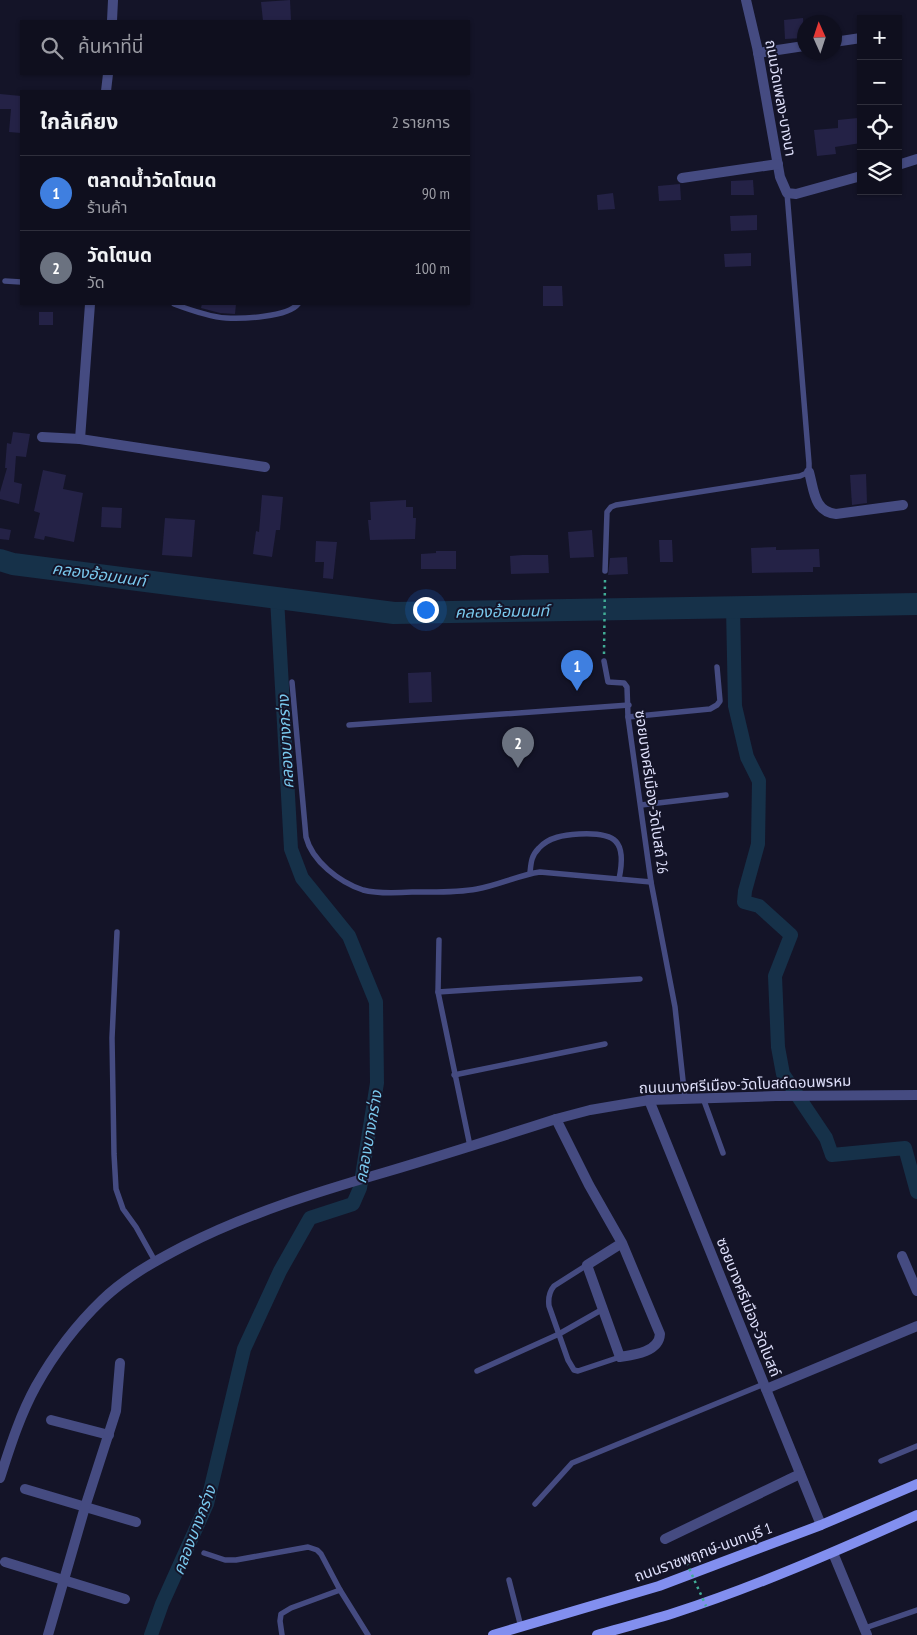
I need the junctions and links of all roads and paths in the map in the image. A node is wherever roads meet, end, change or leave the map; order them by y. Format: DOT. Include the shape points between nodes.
graph roads {
  1 [pos="113,0"];
  2 [pos="746,0"];
  3 [pos="112,20"];
  4 [pos="857,39"];
  5 [pos="842,41"];
  6 [pos="797,47"];
  7 [pos="758,53"];
  8 [pos="108,75"];
  9 [pos="106,90"];
  10 [pos="917,159"];
  11 [pos="778,164"];
  12 [pos="902,164"];
  13 [pos="857,177"];
  14 [pos="682,178"];
  15 [pos="791,193"];
  16 [pos="5,281"];
  17 [pos="20,282"];
  18 [pos="90,305"];
  19 [pos="177,305"];
  20 [pos="297,305"];
  21 [pos="42,437"];
  22 [pos="80,439"];
  23 [pos="265,467"];
  24 [pos="809,472"];
  25 [pos="904,505"];
  26 [pos="605,570"];
  27 [pos="604,661"];
  28 [pos="717,667"];
  29 [pos="292,682"];
  30 [pos="629,705"];
  31 [pos="628,717"];
  32 [pos="349,725"];
  33 [pos="726,795"];
  34 [pos="641,805"];
  35 [pos="530,873"];
  36 [pos="619,879"];
  37 [pos="651,882"];
  38 [pos="117,932"];
  39 [pos="439,940"];
  40 [pos="640,979"];
  41 [pos="438,992"];
  42 [pos="605,1044"];
  43 [pos="454,1075"];
  44 [pos="917,1095"];
  45 [pos="703,1098"];
  46 [pos="685,1099"];
  47 [pos="649,1100"];
  48 [pos="556,1119"];
  49 [pos="470,1146"];
  50 [pos="723,1153"];
  51 [pos="622,1243"];
  52 [pos="902,1256"];
  53 [pos="155,1261"];
  54 [pos="586,1265"];
  55 [pos="917,1291"];
  56 [pos="602,1309"];
  57 [pos="917,1326"];
  58 [pos="559,1334"];
  59 [pos="620,1357"];
  60 [pos="120,1363"];
  61 [pos="476,1371"];
  62 [pos="765,1387"];
  63 [pos="51,1420"];
  64 [pos="110,1435"];
  65 [pos="917,1446"];
  66 [pos="881,1461"];
  67 [pos="800,1474"];
  68 [pos="0,1478"];
  69 [pos="917,1484"];
  70 [pos="25,1489"];
  71 [pos="535,1504"];
  72 [pos="86,1507"];
  73 [pos="917,1515"];
  74 [pos="136,1522"];
  75 [pos="821,1524"];
  76 [pos="665,1540"];
  77 [pos="832,1553"];
  78 [pos="204,1554"];
  79 [pos="693,1554"];
  80 [pos="5,1562"];
  81 [pos="65,1580"];
  82 [pos="510,1580"];
  83 [pos="340,1590"];
  84 [pos="125,1599"];
  85 [pos="706,1606"];
  86 [pos="917,1610"];
  87 [pos="521,1627"];
  88 [pos="866,1632"];
  89 [pos="48,1635"];
  90 [pos="282,1635"];
  91 [pos="368,1635"];
  92 [pos="493,1635"];
  93 [pos="597,1635"];
  1 -- 3 [label="street"];
  2 -- 7 [label="street, ถนนวัดเพลง-บางนา"];
  4 -- 5 [label="street"];
  6 -- 7 [label="street"];
  7 -- 11 [label="street, ถนนวัดเพลง-บางนา"];
  8 -- 9 [label="street"];
  10 -- 12 [label="street"];
  11 -- 14 [label="street"];
  11 -- 15 [label="street, ถนนวัดเพลง-บางนา" via="780,177"];
  13 -- 15 [label="street"];
  15 -- 24 [label="lane"];
  16 -- 17 [label="lane"];
  18 -- 22 [label="street"];
  19 -- 20 [label="lane" via="226,318 282,313"];
  21 -- 22 [label="street"];
  22 -- 23 [label="street"];
  24 -- 25 [label="street" via="818,506 828,513"];
  24 -- 26 [label="lane" via="616,505 607,512"];
  26 -- 27 [label="path"];
  27 -- 30 [label="lane" via="608,682 626,684"];
  28 -- 31 [label="lane" via="720,701 710,709"];
  29 -- 35 [label="lane" via="307,842 324,865 346,884 384,893 453,892 503,883"];
  30 -- 31 [label="lane, ซอยบางศรีเมือง-วัดโบสถ์ 26"];
  30 -- 32 [label="lane, ซอยบางศรีเมือง-วัดโบสถ์ 26"];
  31 -- 34 [label="lane, ซอยบางศรีเมือง-วัดโบสถ์ 26"];
  33 -- 34 [label="lane"];
  34 -- 37 [label="lane, ซอยบางศรีเมือง-วัดโบสถ์ 26"];
  35 -- 36 [label="lane"];
  35 -- 36 [label="lane" via="532,857 550,839 597,833 608,836 622,854"];
  36 -- 37 [label="lane"];
  37 -- 46 [label="lane, ซอยบางศรีเมือง-วัดโบสถ์ 26" via="675,1007"];
  38 -- 53 [label="lane" via="112,1038 116,1189 123,1209"];
  39 -- 41 [label="lane"];
  40 -- 41 [label="lane"];
  41 -- 43 [label="lane"];
  42 -- 43 [label="lane"];
  43 -- 49 [label="lane"];
  44 -- 45 [label="street, ถนนบางศรีเมือง-วัดโบสถ์ดอนพรหม"];
  45 -- 46 [label="street, ถนนบางศรีเมือง-วัดโบสถ์ดอนพรหม"];
  45 -- 50 [label="lane"];
  46 -- 47 [label="street, ถนนบางศรีเมือง-วัดโบสถ์ดอนพรหม"];
  47 -- 48 [label="street, ถนนบางศรีเมือง-วัดโบสถ์ดอนพรหม"];
  47 -- 62 [label="street, ซอยบางศรีเมือง-วัดโบสถ์"];
  48 -- 49 [label="street, ถนนบางศรีเมือง-วัดโบสถ์ดอนพรหม"];
  48 -- 51 [label="street"];
  49 -- 53 [label="street, ถนนบางศรีเมือง-วัดโบสถ์ดอนพรหม" via="254,1214"];
  51 -- 54 [label="street"];
  51 -- 59 [label="street" via="660,1337 644,1352"];
  52 -- 55 [label="street"];
  53 -- 68 [label="street, ถนนบางศรีเมือง-วัดโบสถ์ดอนพรหม" via="104,1298 54,1356 31,1396"];
  54 -- 56 [label="street"];
  54 -- 58 [label="lane" via="550,1290 549,1306"];
  56 -- 58 [label="lane"];
  56 -- 59 [label="street"];
  57 -- 62 [label="street"];
  58 -- 59 [label="lane" via="574,1370"];
  58 -- 61 [label="lane"];
  60 -- 64 [label="street" via="116,1411"];
  62 -- 67 [label="street, ซอยบางศรีเมือง-วัดโบสถ์"];
  62 -- 71 [label="lane" via="572,1463"];
  63 -- 64 [label="street"];
  64 -- 72 [label="street"];
  65 -- 66 [label="lane"];
  67 -- 75 [label="street, ซอยบางศรีเมือง-วัดโบสถ์"];
  67 -- 76 [label="street"];
  69 -- 75 [label="main road, ถนนราชพฤกษ์-นนทบุรี 1"];
  70 -- 72 [label="street"];
  72 -- 74 [label="street"];
  72 -- 81 [label="street"];
  73 -- 77 [label="main road"];
  75 -- 87 [label="main road, ถนนราชพฤกษ์-นนทบุรี 1" via="659,1586"];
  77 -- 88 [label="street"];
  77 -- 93 [label="main road" via="712,1600"];
  78 -- 83 [label="lane" via="236,1560 308,1547 321,1554"];
  79 -- 85 [label="path, bridge" via="684,1557"];
  80 -- 81 [label="street"];
  81 -- 84 [label="street"];
  81 -- 89 [label="street"];
  82 -- 87 [label="lane"];
  83 -- 90 [label="lane" via="281,1614"];
  83 -- 91 [label="lane"];
  86 -- 88 [label="lane"];
  87 -- 92 [label="main road, ถนนราชพฤกษ์-นนทบุรี 1"];
}
